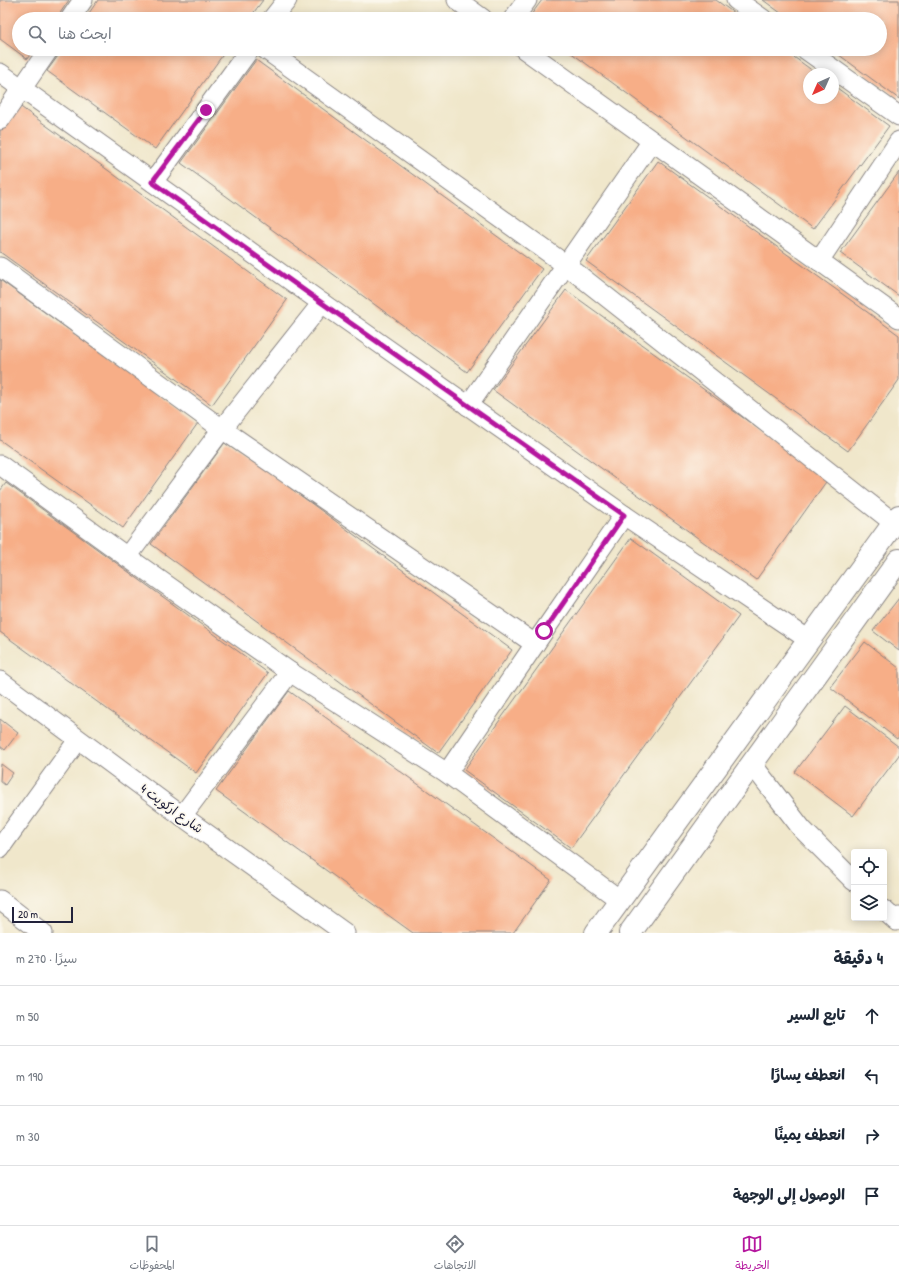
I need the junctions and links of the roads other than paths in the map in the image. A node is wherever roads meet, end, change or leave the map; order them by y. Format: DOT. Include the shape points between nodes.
graph roads {
  1 [pos="83,0"];
  2 [pos="287,0"];
  3 [pos="457,0"];
  4 [pos="527,0"];
  5 [pos="736,0"];
  6 [pos="75,12"];
  7 [pos="278,12"];
  8 [pos="473,12"];
  9 [pos="519,12"];
  10 [pos="753,12"];
  11 [pos="44,56"];
  12 [pos="245,56"];
  13 [pos="275,56"];
  14 [pos="534,56"];
  15 [pos="815,56"];
  16 [pos="0,73"];
  17 [pos="22,89"];
  18 [pos="899,116"];
  19 [pos="0,120"];
  20 [pos="652,141"];
  21 [pos="899,141"];
  22 [pos="152,182"];
  23 [pos="819,261"];
  24 [pos="566,265"];
  25 [pos="0,267"];
  26 [pos="322,303"];
  27 [pos="899,318"];
  28 [pos="468,406"];
  29 [pos="222,429"];
  30 [pos="2,470"];
  31 [pos="624,515"];
  32 [pos="896,519"];
  33 [pos="127,557"];
  34 [pos="899,560"];
  35 [pos="809,640"];
  36 [pos="535,644"];
  37 [pos="290,672"];
  38 [pos="0,681"];
  39 [pos="78,740"];
  40 [pos="752,764"];
  41 [pos="447,773"];
  42 [pos="182,816"];
  43 [pos="0,848"];
  44 [pos="851,878"];
  45 [pos="0,900"];
  46 [pos="620,900"];
  47 [pos="43,933"];
  48 [pos="344,933"];
  49 [pos="596,933"];
  50 [pos="630,933"];
  1 -- 6 [label="street"];
  2 -- 7 [label="street"];
  3 -- 8 [label="street"];
  4 -- 9 [label="street"];
  5 -- 10 [label="street"];
  11 -- 17 [label="street"];
  12 -- 22 [label="street"];
  13 -- 24 [label="street"];
  14 -- 20 [label="street"];
  15 -- 18 [label="street"];
  16 -- 17 [label="street"];
  17 -- 19 [label="street"];
  17 -- 22 [label="street"];
  20 -- 23 [label="street"];
  20 -- 24 [label="street"];
  21 -- 23 [label="street"];
  22 -- 26 [label="street"];
  23 -- 27 [label="street"];
  24 -- 28 [label="street"];
  24 -- 32 [label="street"];
  25 -- 29 [label="street"];
  26 -- 28 [label="street"];
  26 -- 29 [label="street"];
  28 -- 31 [label="street"];
  29 -- 33 [label="street"];
  29 -- 36 [label="street"];
  30 -- 33 [label="street"];
  31 -- 35 [label="street"];
  31 -- 36 [label="street"];
  32 -- 35 [label="street"];
  33 -- 37 [label="street"];
  34 -- 40 [label="street"];
  35 -- 46 [label="street"];
  36 -- 41 [label="street"];
  37 -- 41 [label="street"];
  37 -- 42 [label="street"];
  38 -- 39 [label="street, شارع اركويت 4"];
  39 -- 42 [label="street, شارع اركويت 4"];
  39 -- 43 [label="street"];
  40 -- 44 [label="street" via="802,829"];
  40 -- 50 [label="street"];
  41 -- 46 [label="street"];
  42 -- 48 [label="street, شارع اركويت 4"];
  45 -- 47 [label="street"];
  46 -- 49 [label="street"];
}
